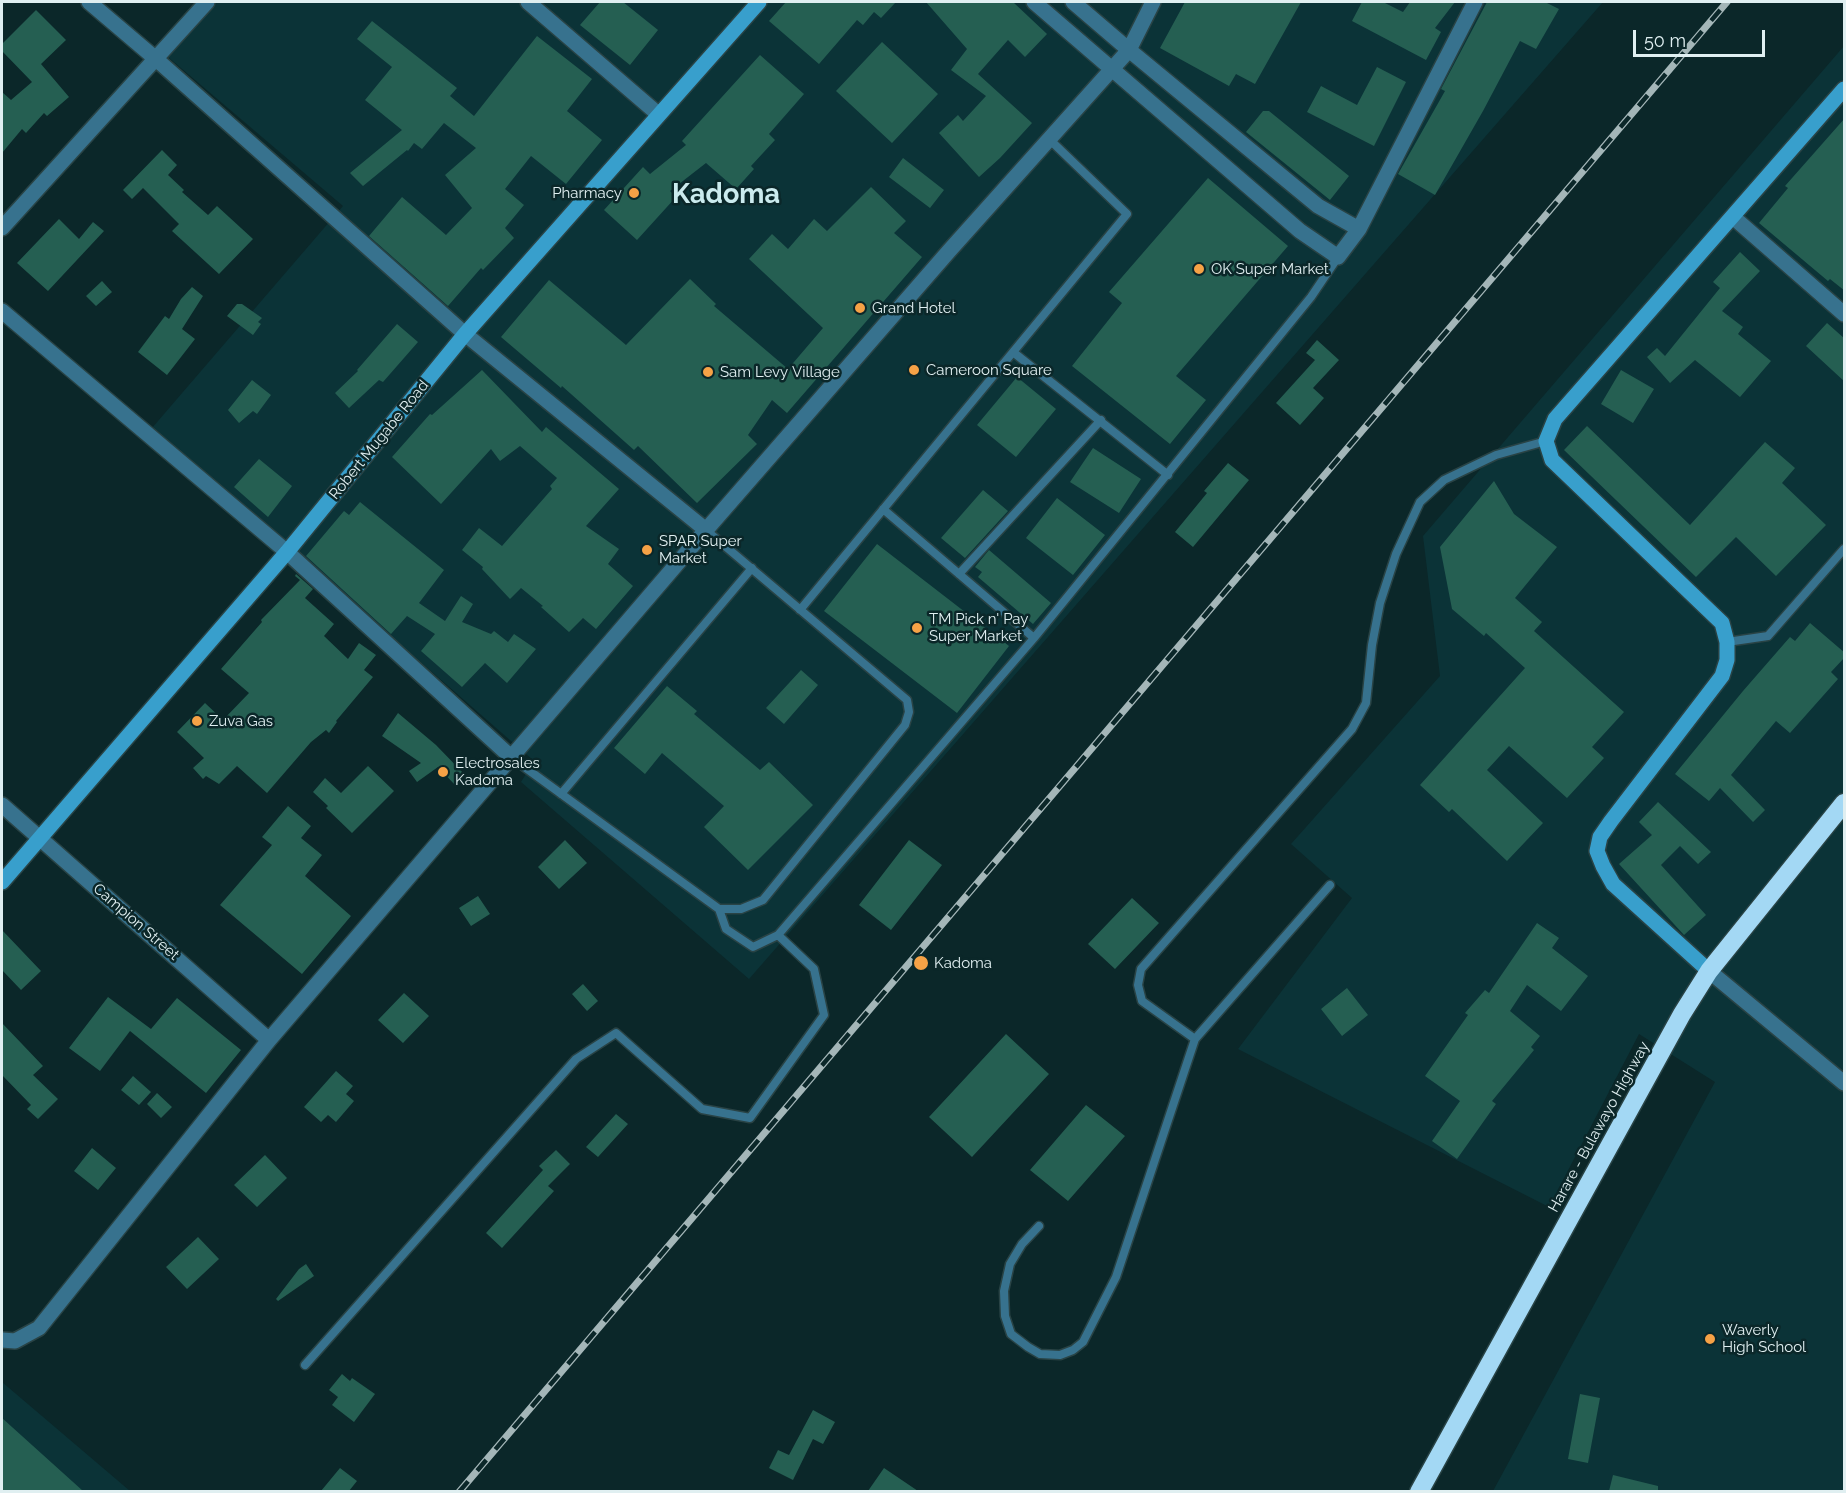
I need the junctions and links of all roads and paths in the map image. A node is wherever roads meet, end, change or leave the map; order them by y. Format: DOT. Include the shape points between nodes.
graph roads {
  1 [pos="89,2"];
  2 [pos="207,2"];
  3 [pos="528,2"];
  4 [pos="759,2"];
  5 [pos="1034,2"];
  6 [pos="1074,2"];
  7 [pos="1153,2"];
  8 [pos="1475,2"];
  9 [pos="1128,51"];
  10 [pos="156,59"];
  11 [pos="1113,69"];
  12 [pos="1845,89"];
  13 [pos="658,114"];
  14 [pos="1049,139"];
  15 [pos="1733,217"];
  16 [pos="2,228"];
  17 [pos="1359,229"];
  18 [pos="1338,257"];
  19 [pos="2,312"];
  20 [pos="1845,314"];
  21 [pos="465,334"];
  22 [pos="1013,351"];
  23 [pos="1101,420"];
  24 [pos="1546,441"];
  25 [pos="1168,475"];
  26 [pos="883,509"];
  27 [pos="706,530"];
  28 [pos="1845,549"];
  29 [pos="287,552"];
  30 [pos="752,568"];
  31 [pos="959,574"];
  32 [pos="801,609"];
  33 [pos="1034,638"];
  34 [pos="1727,642"];
  35 [pos="512,758"];
  36 [pos="561,794"];
  37 [pos="1845,803"];
  38 [pos="2,805"];
  39 [pos="40,837"];
  40 [pos="2,882"];
  41 [pos="1330,885"];
  42 [pos="719,909"];
  43 [pos="778,935"];
  44 [pos="1709,971"];
  45 [pos="1195,1039"];
  46 [pos="269,1040"];
  47 [pos="1845,1083"];
  48 [pos="1039,1226"];
  49 [pos="8,1341"];
  50 [pos="305,1365"];
  51 [pos="1419,1491"];
  1 -- 10 [label="street"];
  2 -- 10 [label="street"];
  3 -- 13 [label="street"];
  4 -- 13 [label="street, Robert Mugabe Road"];
  5 -- 11 [label="street"];
  6 -- 9 [label="street"];
  7 -- 9 [label="street"];
  8 -- 17 [label="street"];
  9 -- 11 [label="street"];
  9 -- 17 [label="street" via="1318,206"];
  10 -- 16 [label="street"];
  10 -- 21 [label="street"];
  11 -- 14 [label="street"];
  11 -- 18 [label="street" via="1300,231"];
  12 -- 15 [label="street"];
  13 -- 21 [label="street, Robert Mugabe Road"];
  14 -- 22 [label="lane" via="1127,214"];
  14 -- 27 [label="street"];
  15 -- 20 [label="street"];
  15 -- 24 [label="street" via="1555,419"];
  17 -- 18 [label="street"];
  18 -- 25 [label="lane" via="1311,297"];
  19 -- 29 [label="street"];
  21 -- 27 [label="street"];
  21 -- 29 [label="street, Robert Mugabe Road"];
  22 -- 23 [label="lane"];
  22 -- 26 [label="lane"];
  23 -- 25 [label="lane"];
  23 -- 31 [label="lane"];
  24 -- 34 [label="street" via="1552,460 1722,623"];
  24 -- 45 [label="lane" via="1496,455 1444,480 1420,502 1396,554 1380,603 1366,704 1352,729 1141,969 1138,985 1142,1001"];
  25 -- 33 [label="lane"];
  26 -- 31 [label="lane"];
  26 -- 32 [label="lane"];
  27 -- 30 [label="lane"];
  27 -- 35 [label="street"];
  28 -- 34 [label="lane" via="1768,636"];
  29 -- 35 [label="street"];
  29 -- 39 [label="street, Robert Mugabe Road"];
  30 -- 32 [label="lane"];
  30 -- 36 [label="lane"];
  31 -- 33 [label="lane"];
  32 -- 42 [label="lane" via="907,700 909,712 905,725 763,900 741,909"];
  33 -- 43 [label="lane"];
  34 -- 44 [label="street" via="1722,676 1611,821 1600,837 1597,851 1613,884"];
  35 -- 36 [label="lane"];
  35 -- 46 [label="street"];
  36 -- 42 [label="lane"];
  37 -- 44 [label="highway, Harare - Bulawayo Highway"];
  38 -- 39 [label="street, Campion Street"];
  39 -- 40 [label="street, Robert Mugabe Road"];
  39 -- 46 [label="street, Campion Street"];
  41 -- 45 [label="lane"];
  42 -- 43 [label="lane" via="726,928 753,947"];
  43 -- 50 [label="lane" via="814,969 824,1015 750,1118 702,1109 616,1033 576,1059"];
  44 -- 47 [label="street"];
  44 -- 51 [label="highway, Harare - Bulawayo Highway" via="1676,1024"];
  45 -- 48 [label="lane" via="1116,1277 1083,1342 1060,1355 1040,1354 1028,1347 1011,1334 1005,1316 1004,1291 1010,1264"];
  46 -- 49 [label="street" via="39,1328"];
}
